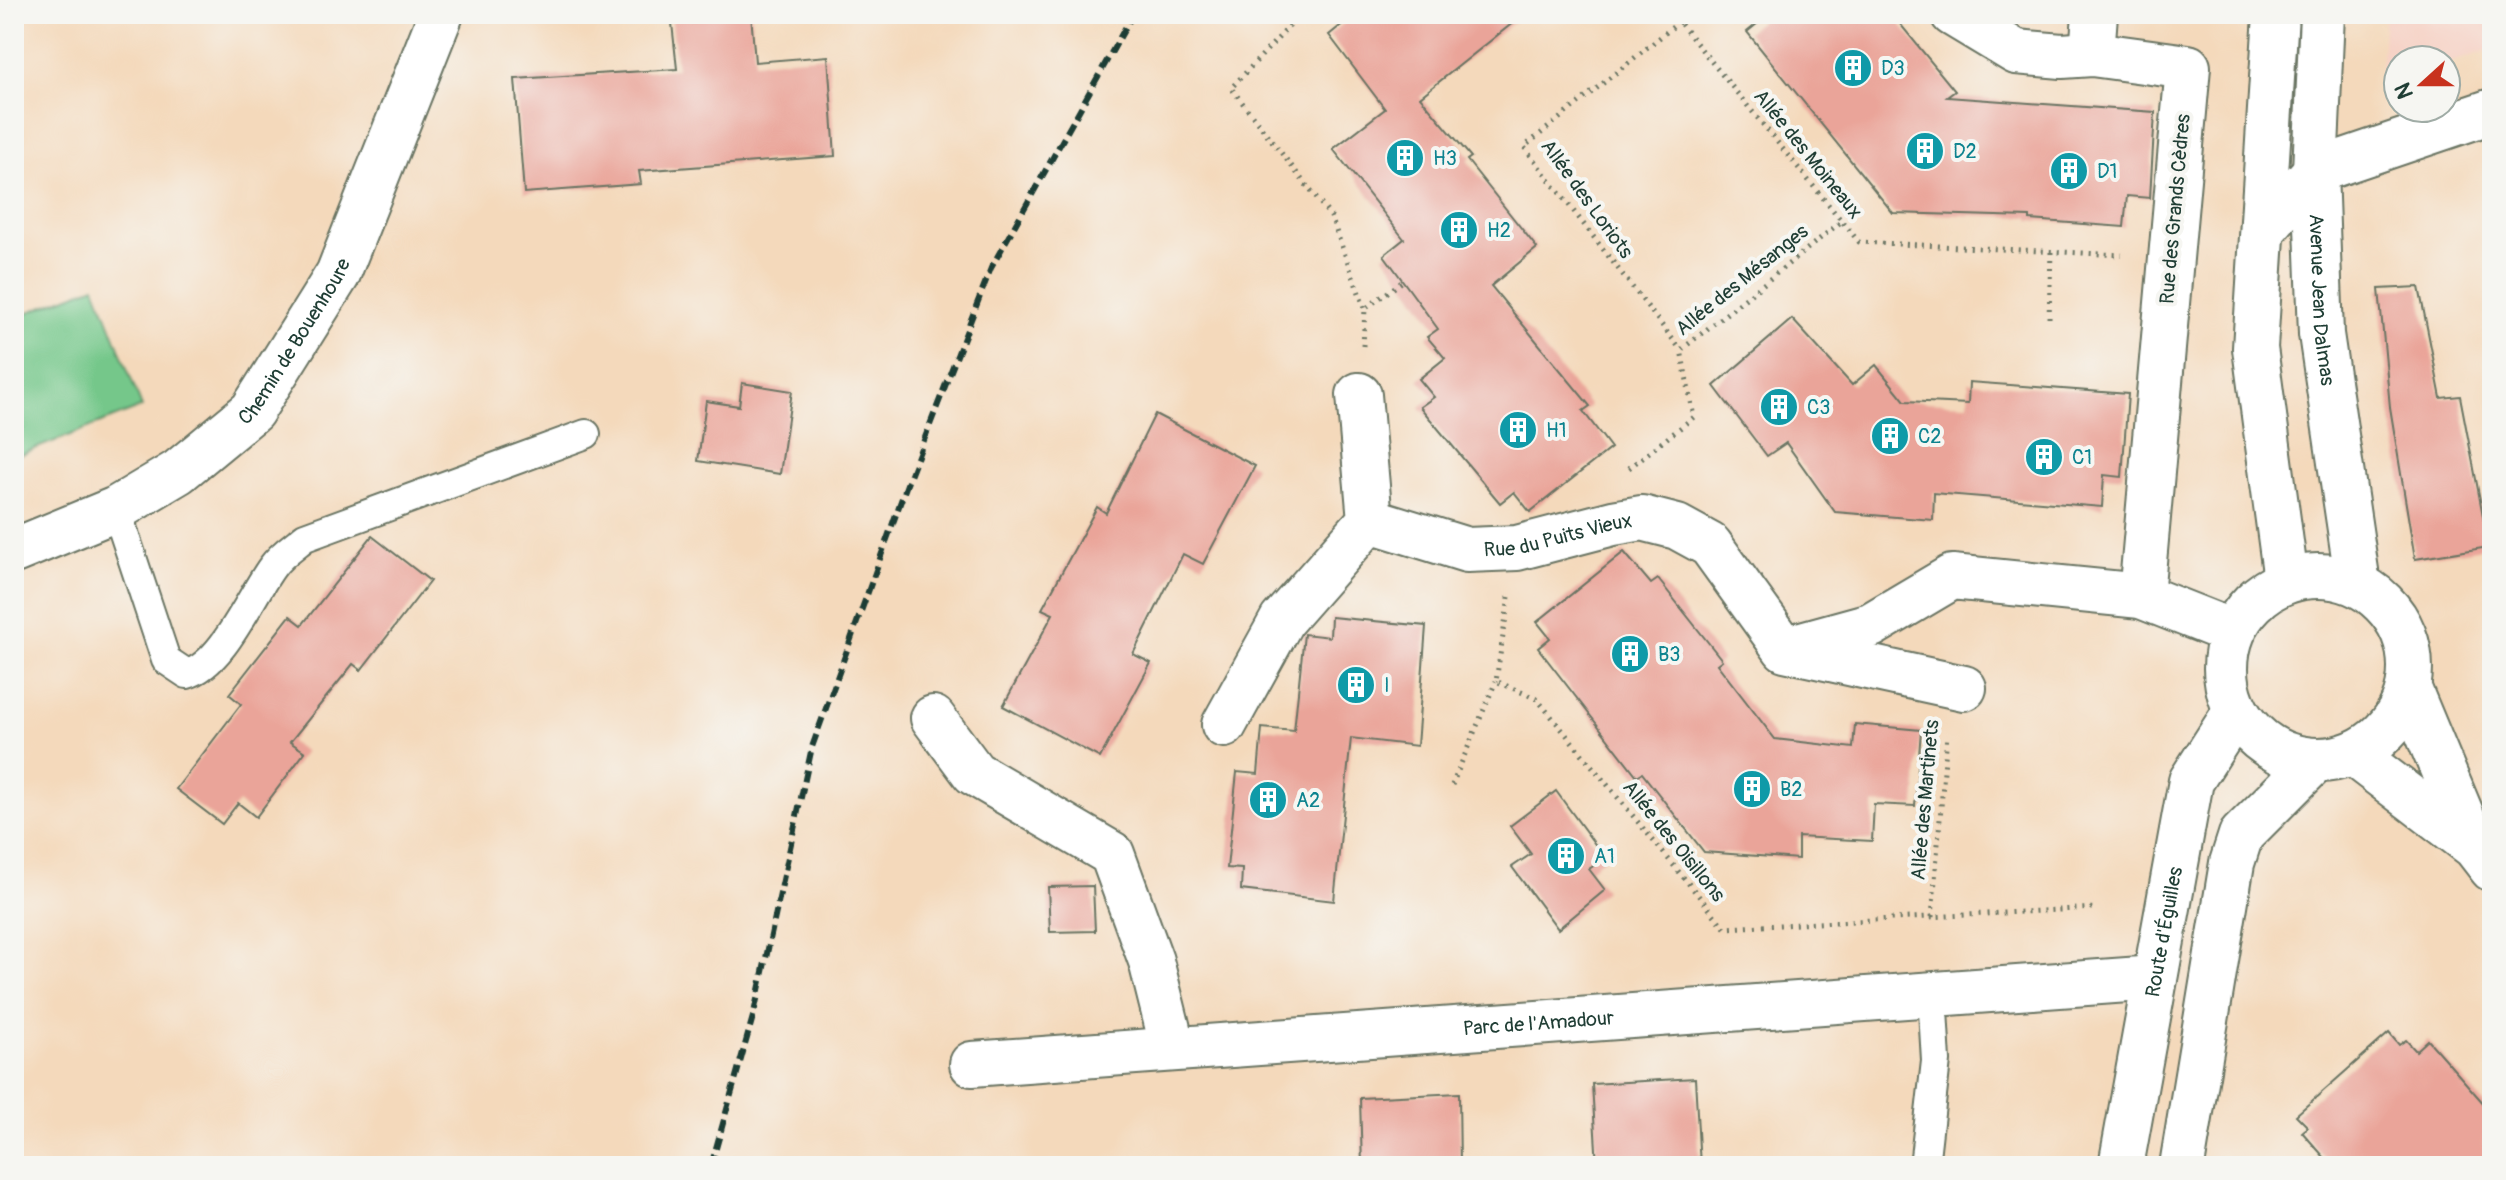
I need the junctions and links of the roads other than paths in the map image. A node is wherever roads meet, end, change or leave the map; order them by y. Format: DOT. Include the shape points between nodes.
graph roads {
  1 [pos="441,14"];
  2 [pos="1953,14"];
  3 [pos="2276,14"];
  4 [pos="2322,14"];
  5 [pos="2094,34"];
  6 [pos="2492,111"];
  7 [pos="2315,171"];
  8 [pos="2263,230"];
  9 [pos="1359,395"];
  10 [pos="586,434"];
  11 [pos="116,509"];
  12 [pos="1370,520"];
  13 [pos="14,551"];
  14 [pos="2286,580"];
  15 [pos="2358,584"];
  16 [pos="2141,596"];
  17 [pos="2232,632"];
  18 [pos="1785,649"];
  19 [pos="1958,687"];
  20 [pos="2409,689"];
  21 [pos="2236,711"];
  22 [pos="933,718"];
  23 [pos="1224,725"];
  24 [pos="2334,758"];
  25 [pos="2483,858"];
  26 [pos="2155,978"];
  27 [pos="1932,993"];
  28 [pos="1173,1049"];
  29 [pos="972,1064"];
  30 [pos="1924,1166"];
  31 [pos="2121,1166"];
  32 [pos="2182,1166"];
  1 -- 11 [label="street, Chemin de Bouenhoure" via="338,274 252,411 178,472"];
  2 -- 5 [label="street, Rue des Grands Cèdres" via="2016,52 2062,56"];
  3 -- 8 [label="street"];
  4 -- 7 [label="street, Avenue Jean Dalmas"];
  5 -- 16 [label="street, Rue des Grands Cèdres" via="2188,67"];
  6 -- 7 [label="street"];
  7 -- 8 [label="street"];
  7 -- 15 [label="street, Avenue Jean Dalmas" via="2321,334"];
  8 -- 14 [label="street" via="2255,348"];
  9 -- 12 [label="street"];
  10 -- 11 [label="lane" via="305,537 274,564 221,647 199,671 187,674 166,660"];
  11 -- 13 [label="street, Chemin de Bouenhoure"];
  12 -- 18 [label="street, Rue du Puits Vieux" via="1467,550 1517,548 1642,518 1677,527 1710,545"];
  12 -- 23 [label="street" via="1282,620"];
  14 -- 15 [label="street" via="2323,574"];
  14 -- 17 [label="street" via="2245,609"];
  15 -- 20 [label="street" via="2391,609 2409,648"];
  16 -- 17 [label="street"];
  16 -- 18 [label="street" via="1952,577 1871,625"];
  17 -- 21 [label="street" via="2225,659"];
  18 -- 19 [label="street"];
  20 -- 24 [label="street" via="2398,716 2379,739"];
  20 -- 25 [label="street"];
  21 -- 24 [label="street" via="2255,737 2283,754"];
  21 -- 26 [label="street, Route d'Éguilles" via="2191,781"];
  22 -- 28 [label="street" via="974,773 1112,854 1151,961"];
  24 -- 25 [label="street"];
  24 -- 32 [label="street" via="2241,835"];
  26 -- 27 [label="street, Parc de l'Amadour"];
  26 -- 31 [label="street, Route d'Éguilles"];
  27 -- 28 [label="street, Parc de l'Amadour"];
  27 -- 30 [label="lane" via="1936,1061"];
  28 -- 29 [label="street, Parc de l'Amadour"];
}
